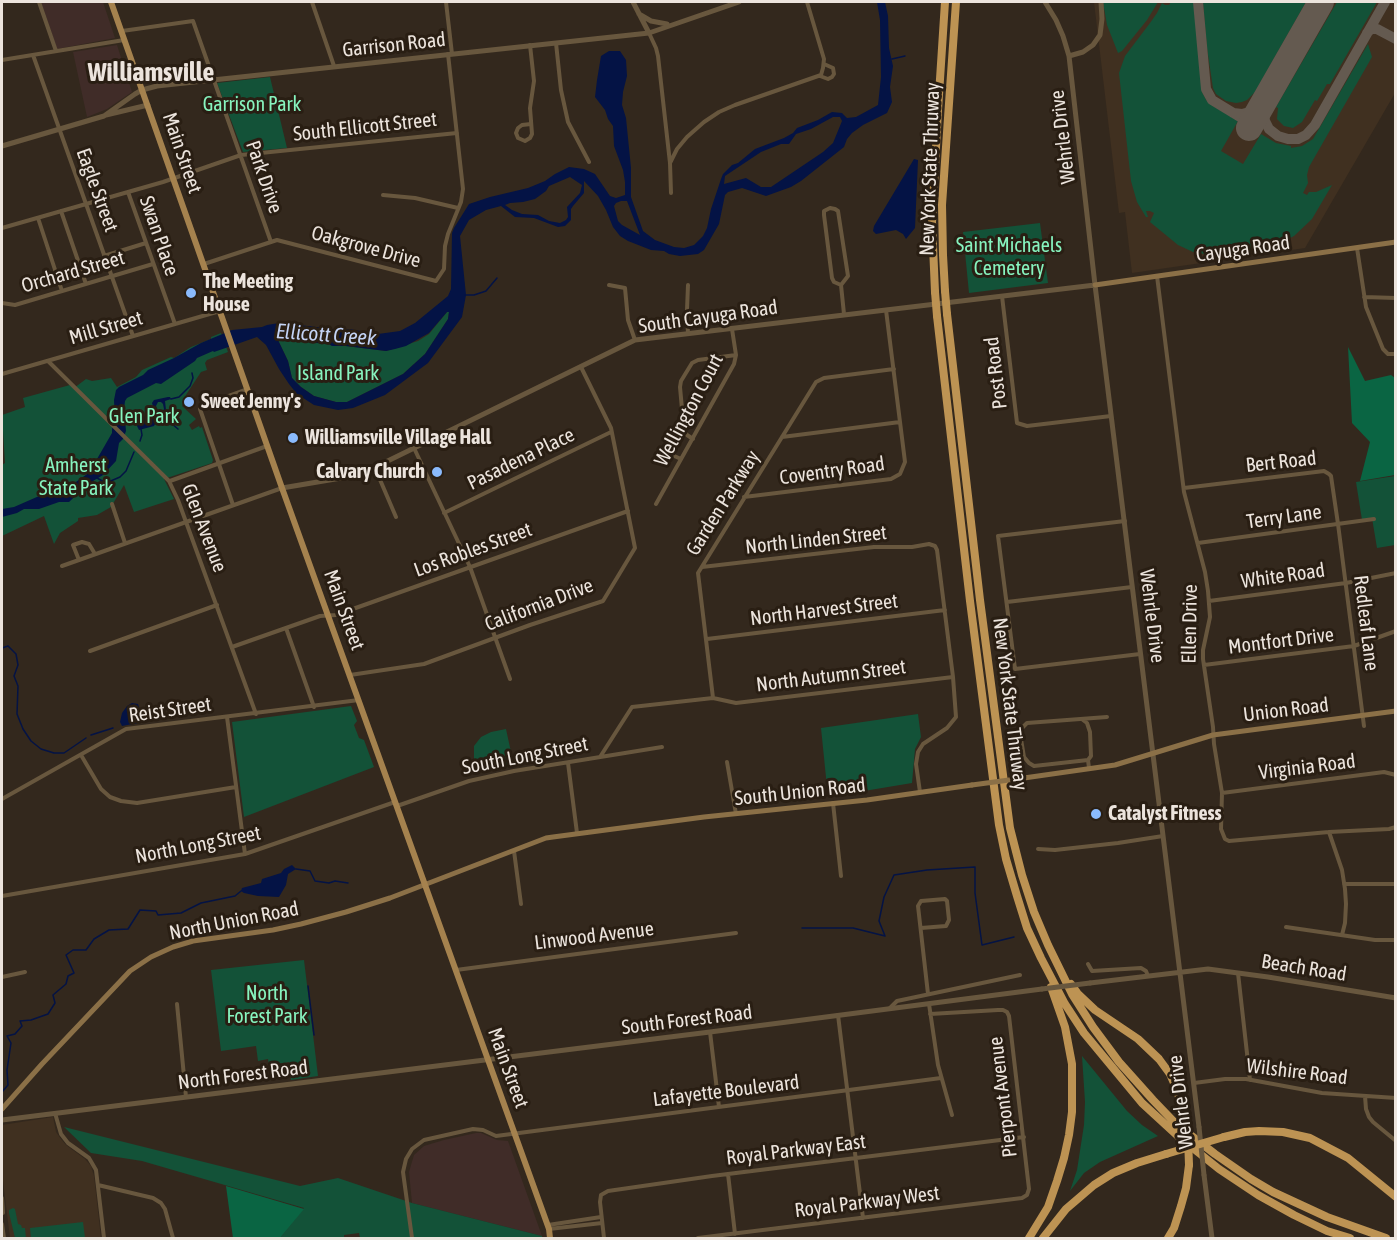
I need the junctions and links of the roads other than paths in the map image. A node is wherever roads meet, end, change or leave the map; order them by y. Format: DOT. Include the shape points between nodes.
graph roads {
  1 [pos="39,2"];
  2 [pos="111,2"];
  3 [pos="312,2"];
  4 [pos="446,2"];
  5 [pos="633,2"];
  6 [pos="739,2"];
  7 [pos="807,2"];
  8 [pos="945,2"];
  9 [pos="956,2"];
  10 [pos="1045,2"];
  11 [pos="1101,2"];
  12 [pos="639,14"];
  13 [pos="672,24"];
  14 [pos="122,31"];
  15 [pos="649,33"];
  16 [pos="125,40"];
  17 [pos="556,43"];
  18 [pos="530,45"];
  19 [pos="56,51"];
  20 [pos="450,54"];
  21 [pos="33,55"];
  22 [pos="1068,56"];
  23 [pos="2,60"];
  24 [pos="824,64"];
  25 [pos="334,66"];
  26 [pos="820,76"];
  27 [pos="213,79"];
  28 [pos="142,90"];
  29 [pos="148,105"];
  30 [pos="104,116"];
  31 [pos="531,124"];
  32 [pos="60,129"];
  33 [pos="457,133"];
  34 [pos="2,146"];
  35 [pos="241,155"];
  36 [pos="589,162"];
  37 [pos="670,163"];
  38 [pos="173,179"];
  39 [pos="128,192"];
  40 [pos="671,193"];
  41 [pos="382,195"];
  42 [pos="86,204"];
  43 [pos="458,208"];
  44 [pos="61,211"];
  45 [pos="38,218"];
  46 [pos="2,228"];
  47 [pos="271,242"];
  48 [pos="1395,242"];
  49 [pos="146,243"];
  50 [pos="1357,248"];
  51 [pos="104,256"];
  52 [pos="153,264"];
  53 [pos="204,264"];
  54 [pos="112,276"];
  55 [pos="1157,276"];
  56 [pos="86,284"];
  57 [pos="609,285"];
  58 [pos="688,285"];
  59 [pos="841,285"];
  60 [pos="1095,285"];
  61 [pos="62,291"];
  62 [pos="1002,296"];
  63 [pos="1364,297"];
  64 [pos="1395,298"];
  65 [pos="2,303"];
  66 [pos="886,310"];
  67 [pos="220,311"];
  68 [pos="844,314"];
  69 [pos="175,324"];
  70 [pos="732,328"];
  71 [pos="688,334"];
  72 [pos="133,336"];
  73 [pos="635,340"];
  74 [pos="1395,354"];
  75 [pos="736,355"];
  76 [pos="48,361"];
  77 [pos="581,367"];
  78 [pos="894,369"];
  79 [pos="2,374"];
  80 [pos="248,389"];
  81 [pos="1112,416"];
  82 [pos="900,422"];
  83 [pos="611,432"];
  84 [pos="781,437"];
  85 [pos="693,439"];
  86 [pos="268,446"];
  87 [pos="414,448"];
  88 [pos="657,458"];
  89 [pos="681,459"];
  90 [pos="219,463"];
  91 [pos="375,467"];
  92 [pos="169,481"];
  93 [pos="282,488"];
  94 [pos="1184,488"];
  95 [pos="744,497"];
  96 [pos="112,504"];
  97 [pos="656,504"];
  98 [pos="233,505"];
  99 [pos="628,512"];
  100 [pos="444,513"];
  101 [pos="396,517"];
  102 [pos="1374,519"];
  103 [pos="1125,521"];
  104 [pos="186,522"];
  105 [pos="1338,524"];
  106 [pos="125,543"];
  107 [pos="1198,543"];
  108 [pos="95,554"];
  109 [pos="79,560"];
  110 [pos="62,566"];
  111 [pos="470,567"];
  112 [pos="701,567"];
  113 [pos="1395,573"];
  114 [pos="1346,583"];
  115 [pos="1133,587"];
  116 [pos="1209,601"];
  117 [pos="1006,602"];
  118 [pos="217,605"];
  119 [pos="945,610"];
  120 [pos="328,615"];
  121 [pos="286,628"];
  122 [pos="1395,632"];
  123 [pos="495,638"];
  124 [pos="706,639"];
  125 [pos="1354,646"];
  126 [pos="232,647"];
  127 [pos="90,651"];
  128 [pos="1141,654"];
  129 [pos="1203,665"];
  130 [pos="350,675"];
  131 [pos="953,676"];
  132 [pos="510,679"];
  133 [pos="713,698"];
  134 [pos="359,700"];
  135 [pos="314,706"];
  136 [pos="1395,711"];
  137 [pos="256,714"];
  138 [pos="1363,715"];
  139 [pos="227,717"];
  140 [pos="1107,717"];
  141 [pos="1083,719"];
  142 [pos="1364,726"];
  143 [pos="1213,735"];
  144 [pos="1182,744"];
  145 [pos="662,747"];
  146 [pos="1154,753"];
  147 [pos="81,755"];
  148 [pos="600,757"];
  149 [pos="1088,760"];
  150 [pos="727,762"];
  151 [pos="568,763"];
  152 [pos="1089,769"];
  153 [pos="1395,775"];
  154 [pos="236,787"];
  155 [pos="920,792"];
  156 [pos="1222,793"];
  157 [pos="2,799"];
  158 [pos="833,803"];
  159 [pos="397,804"];
  160 [pos="736,814"];
  161 [pos="1395,827"];
  162 [pos="1329,832"];
  163 [pos="577,833"];
  164 [pos="1164,835"];
  165 [pos="1038,849"];
  166 [pos="514,851"];
  167 [pos="245,854"];
  168 [pos="841,876"];
  169 [pos="1344,884"];
  170 [pos="425,885"];
  171 [pos="1395,885"];
  172 [pos="2,896"];
  173 [pos="521,904"];
  174 [pos="1286,927"];
  175 [pos="921,928"];
  176 [pos="736,933"];
  177 [pos="1342,934"];
  178 [pos="1395,940"];
  179 [pos="1041,958"];
  180 [pos="1088,963"];
  181 [pos="1059,968"];
  182 [pos="1208,969"];
  183 [pos="456,970"];
  184 [pos="25,972"];
  185 [pos="1180,972"];
  186 [pos="1238,972"];
  187 [pos="1020,975"];
  188 [pos="1148,976"];
  189 [pos="2,977"];
  190 [pos="928,994"];
  191 [pos="1395,998"];
  192 [pos="177,1004"];
  193 [pos="929,1004"];
  194 [pos="890,1009"];
  195 [pos="930,1014"];
  196 [pos="838,1015"];
  197 [pos="710,1032"];
  198 [pos="488,1059"];
  199 [pos="941,1078"];
  200 [pos="1250,1080"];
  201 [pos="1194,1083"];
  202 [pos="848,1090"];
  203 [pos="1365,1096"];
  204 [pos="186,1097"];
  205 [pos="1395,1098"];
  206 [pos="719,1107"];
  207 [pos="2,1109"];
  208 [pos="55,1113"];
  209 [pos="952,1115"];
  210 [pos="2,1120"];
  211 [pos="514,1133"];
  212 [pos="1024,1137"];
  213 [pos="1395,1141"];
  214 [pos="856,1158"];
  215 [pos="728,1174"];
  216 [pos="1029,1184"];
  217 [pos="98,1185"];
  218 [pos="1395,1197"];
  219 [pos="2,1198"];
  220 [pos="2,1213"];
  221 [pos="863,1218"];
  222 [pos="601,1220"];
  223 [pos="2,1224"];
  224 [pos="548,1227"];
  225 [pos="735,1234"];
  226 [pos="4,1239"];
  227 [pos="104,1239"];
  228 [pos="173,1239"];
  229 [pos="412,1239"];
  230 [pos="550,1239"];
  231 [pos="557,1239"];
  232 [pos="604,1239"];
  233 [pos="698,1239"];
  234 [pos="1029,1239"];
  235 [pos="1043,1239"];
  236 [pos="1168,1239"];
  237 [pos="1212,1239"];
  238 [pos="1350,1239"];
  239 [pos="1386,1239"];
  1 -- 19 [label="street"];
  2 -- 14 [label="main road, Main Street"];
  3 -- 25 [label="street"];
  4 -- 20 [label="street, Oakgrove Drive"];
  5 -- 12 [label="street"];
  6 -- 13 [label="street"];
  7 -- 24 [label="street"];
  8 -- 179 [label="highway, New York State Thruway, bridge" via="932,222 937,316 999,825 1027,928"];
  9 -- 181 [label="highway, New York State Thruway, bridge" via="942,204 947,314 1010,828 1034,912"];
  10 -- 22 [label="street, Wehrle Drive" via="1063,36"];
  11 -- 22 [label="street" via="1100,35 1083,52"];
  12 -- 13 [label="street" via="656,23"];
  12 -- 15 [label="street"];
  13 -- 15 [label="street"];
  14 -- 16 [label="main road, Main Street"];
  14 -- 27 [label="street, Park Drive" via="193,21"];
  15 -- 17 [label="street, Garrison Road"];
  15 -- 37 [label="street" via="658,56"];
  16 -- 19 [label="street"];
  16 -- 28 [label="main road, Main Street"];
  17 -- 18 [label="street, Garrison Road"];
  17 -- 36 [label="street" via="568,123"];
  18 -- 20 [label="street, Garrison Road"];
  18 -- 31 [label="street" via="534,81"];
  19 -- 21 [label="street"];
  20 -- 25 [label="street, Garrison Road"];
  20 -- 33 [label="street, Oakgrove Drive"];
  21 -- 23 [label="street"];
  21 -- 32 [label="street, Eagle Street"];
  22 -- 60 [label="street, Wehrle Drive"];
  24 -- 26 [label="street"];
  24 -- 26 [label="street" via="833,68 834,74 828,79"];
  25 -- 27 [label="street, Garrison Road"];
  26 -- 37 [label="street" via="719,112 687,137"];
  27 -- 28 [label="street, Garrison Road"];
  27 -- 35 [label="street, Park Drive"];
  28 -- 29 [label="main road, Main Street"];
  28 -- 30 [label="street"];
  29 -- 30 [label="street"];
  29 -- 38 [label="main road, Main Street"];
  30 -- 32 [label="street"];
  31 -- 31 [label="street" via="531,136 520,140 518,128"];
  32 -- 34 [label="street"];
  32 -- 42 [label="street, Eagle Street"];
  33 -- 35 [label="street, South Ellicott Street"];
  33 -- 43 [label="street, Oakgrove Drive" via="463,189"];
  35 -- 38 [label="street, South Ellicott Street"];
  35 -- 47 [label="street, Park Drive"];
  37 -- 40 [label="street"];
  38 -- 39 [label="street, South Ellicott Street"];
  38 -- 53 [label="main road, Main Street"];
  39 -- 42 [label="street, South Ellicott Street"];
  39 -- 49 [label="street, Swan Place"];
  41 -- 43 [label="street"];
  42 -- 44 [label="street, South Ellicott Street"];
  42 -- 51 [label="street, Eagle Street"];
  43 -- 47 [label="street, Oakgrove Drive" via="445,246 444,269 435,281 277,240"];
  44 -- 45 [label="street, South Ellicott Street"];
  44 -- 56 [label="street"];
  45 -- 46 [label="street, South Ellicott Street"];
  45 -- 61 [label="street"];
  47 -- 53 [label="street, Oakgrove Drive"];
  48 -- 50 [label="main road, Cayuga Road"];
  49 -- 51 [label="street"];
  49 -- 52 [label="street, Swan Place"];
  50 -- 55 [label="main road, Cayuga Road"];
  50 -- 63 [label="street"];
  51 -- 54 [label="street, Eagle Street"];
  52 -- 54 [label="street, Orchard Street"];
  52 -- 69 [label="street, Swan Place"];
  53 -- 67 [label="main road, Main Street"];
  54 -- 56 [label="street, Orchard Street"];
  54 -- 72 [label="street, Eagle Street"];
  55 -- 60 [label="main road, Cayuga Road"];
  55 -- 94 [label="street, Ellen Drive"];
  56 -- 61 [label="street, Orchard Street"];
  57 -- 73 [label="street" via="626,288 628,320"];
  58 -- 71 [label="street"];
  59 -- 59 [label="street" via="832,278 824,215 830,208 838,211 848,276"];
  59 -- 68 [label="street"];
  60 -- 62 [label="street, South Cayuga Road"];
  60 -- 81 [label="street, Wehrle Drive"];
  61 -- 65 [label="street, Orchard Street" via="15,305"];
  62 -- 66 [label="street, South Cayuga Road"];
  62 -- 81 [label="street, Post Road" via="1017,423 1027,426"];
  63 -- 64 [label="street"];
  63 -- 74 [label="street" via="1383,349"];
  66 -- 68 [label="street, South Cayuga Road"];
  66 -- 78 [label="street, Coventry Road"];
  67 -- 69 [label="street, Mill Street"];
  67 -- 80 [label="main road, Main Street"];
  68 -- 70 [label="street, South Cayuga Road"];
  69 -- 72 [label="street, Mill Street"];
  70 -- 71 [label="street, South Cayuga Road"];
  70 -- 75 [label="street, Wellington Court"];
  71 -- 73 [label="street, South Cayuga Road"];
  72 -- 76 [label="street, Mill Street"];
  73 -- 77 [label="street, South Cayuga Road"];
  75 -- 85 [label="street, Wellington Court"];
  75 -- 85 [label="street" via="698,360 681,381 684,431"];
  76 -- 79 [label="street, Mill Street"];
  76 -- 92 [label="street, Glen Avenue"];
  77 -- 83 [label="street, California Drive"];
  77 -- 87 [label="street, South Cayuga Road"];
  78 -- 82 [label="street, Coventry Road"];
  78 -- 84 [label="street, Garden Parkway" via="820,380"];
  80 -- 86 [label="main road, Main Street"];
  80 -- 90 [label="street" via="200,410"];
  81 -- 103 [label="street, Wehrle Drive"];
  82 -- 84 [label="street"];
  82 -- 95 [label="street, Coventry Road" via="905,462 903,471 894,478"];
  83 -- 99 [label="street, California Drive"];
  83 -- 100 [label="street, Pasadena Place"];
  84 -- 95 [label="street, Garden Parkway"];
  85 -- 89 [label="street, Wellington Court"];
  86 -- 90 [label="street"];
  86 -- 93 [label="main road, Main Street"];
  87 -- 91 [label="street, South Cayuga Road"];
  87 -- 100 [label="street"];
  88 -- 89 [label="street" via="672,455"];
  89 -- 97 [label="street, Wellington Court"];
  90 -- 92 [label="street"];
  90 -- 98 [label="street"];
  91 -- 93 [label="street, South Cayuga Road" via="359,475"];
  91 -- 101 [label="street"];
  92 -- 104 [label="street, Glen Avenue"];
  93 -- 98 [label="street"];
  93 -- 120 [label="main road, Main Street"];
  94 -- 105 [label="street, Bert Road" via="1327,472 1331,476"];
  94 -- 107 [label="street, Ellen Drive"];
  95 -- 112 [label="street, Garden Parkway"];
  96 -- 106 [label="street"];
  98 -- 104 [label="street"];
  99 -- 111 [label="street, Los Robles Street"];
  99 -- 123 [label="street, California Drive" via="635,548 603,601"];
  100 -- 111 [label="street"];
  102 -- 105 [label="street, Terry Lane"];
  103 -- 115 [label="street, Wehrle Drive"];
  103 -- 117 [label="street" via="998,536"];
  104 -- 106 [label="street"];
  104 -- 118 [label="street, Glen Avenue"];
  105 -- 107 [label="street, Terry Lane"];
  105 -- 114 [label="street, Redleaf Lane"];
  106 -- 108 [label="street"];
  107 -- 116 [label="street, Ellen Drive"];
  108 -- 109 [label="street"];
  108 -- 109 [label="street" via="89,544 73,545"];
  109 -- 110 [label="street"];
  111 -- 120 [label="street, Los Robles Street"];
  111 -- 123 [label="street"];
  112 -- 119 [label="street, North Linden Street" via="874,546 933,545 938,550"];
  112 -- 124 [label="street, Garden Parkway" via="698,573"];
  113 -- 114 [label="street, White Road"];
  114 -- 116 [label="street, White Road"];
  114 -- 125 [label="street, Redleaf Lane"];
  115 -- 117 [label="street"];
  115 -- 128 [label="street, Wehrle Drive"];
  116 -- 129 [label="street, Ellen Drive"];
  117 -- 128 [label="street" via="1015,669"];
  118 -- 126 [label="street, Glen Avenue"];
  118 -- 127 [label="street"];
  119 -- 124 [label="street, North Harvest Street"];
  119 -- 131 [label="street"];
  120 -- 121 [label="street, Los Robles Street"];
  120 -- 130 [label="main road, Main Street"];
  121 -- 126 [label="street, Los Robles Street"];
  121 -- 135 [label="street"];
  122 -- 125 [label="street, Montfort Drive"];
  123 -- 130 [label="street, California Drive" via="424,664"];
  123 -- 132 [label="street"];
  124 -- 133 [label="street, Garden Parkway"];
  125 -- 129 [label="street, Montfort Drive"];
  125 -- 138 [label="street, Redleaf Lane"];
  126 -- 137 [label="street, Glen Avenue"];
  128 -- 146 [label="street, Wehrle Drive"];
  129 -- 143 [label="street, Ellen Drive"];
  130 -- 134 [label="main road, Main Street"];
  131 -- 133 [label="street, North Autumn Street" via="736,703"];
  131 -- 155 [label="street" via="956,717 918,752"];
  133 -- 148 [label="street" via="632,707"];
  134 -- 135 [label="street, Reist Street"];
  134 -- 159 [label="main road, Main Street"];
  135 -- 137 [label="street, Reist Street"];
  136 -- 138 [label="main road, Union Road"];
  137 -- 139 [label="street, Reist Street"];
  138 -- 142 [label="street, Redleaf Lane"];
  138 -- 143 [label="main road, Union Road"];
  139 -- 147 [label="street, Reist Street" via="126,729"];
  139 -- 154 [label="street"];
  140 -- 141 [label="street"];
  141 -- 149 [label="street" via="1090,732"];
  141 -- 149 [label="street" via="1027,723 1020,734 1024,757 1034,766"];
  143 -- 144 [label="main road, Union Road"];
  143 -- 156 [label="street, Ellen Drive"];
  144 -- 146 [label="main road, South Union Road"];
  145 -- 148 [label="street, South Long Street"];
  146 -- 152 [label="main road, South Union Road"];
  146 -- 164 [label="street, Wehrle Drive"];
  147 -- 154 [label="street" via="101,789 127,803"];
  147 -- 157 [label="street, Reist Street"];
  148 -- 151 [label="street, South Long Street"];
  149 -- 152 [label="street"];
  150 -- 160 [label="street"];
  151 -- 159 [label="street, South Long Street" via="469,780"];
  151 -- 163 [label="street"];
  152 -- 155 [label="main road, South Union Road, bridge"];
  153 -- 156 [label="street, Virginia Road" via="1384,772"];
  154 -- 167 [label="street"];
  155 -- 158 [label="main road, South Union Road"];
  156 -- 162 [label="street, Ellen Drive" via="1221,829 1229,841"];
  158 -- 160 [label="main road, South Union Road"];
  158 -- 168 [label="street"];
  159 -- 167 [label="street, North Long Street"];
  159 -- 170 [label="main road, Main Street"];
  160 -- 163 [label="main road, South Union Road"];
  161 -- 162 [label="street, Ellen Drive"];
  162 -- 169 [label="street"];
  163 -- 166 [label="main road, South Union Road" via="546,838"];
  164 -- 165 [label="street"];
  164 -- 185 [label="street, Wehrle Drive"];
  166 -- 170 [label="main road, South Union Road"];
  166 -- 173 [label="street"];
  167 -- 172 [label="street, North Long Street"];
  169 -- 171 [label="street"];
  169 -- 177 [label="street"];
  170 -- 183 [label="main road, Main Street"];
  170 -- 207 [label="main road, North Union Road" via="301,924 193,941 151,957 130,971"];
  174 -- 177 [label="street"];
  175 -- 175 [label="street" via="919,903 945,899 949,920 946,926"];
  175 -- 190 [label="street"];
  176 -- 183 [label="street, Linwood Avenue"];
  177 -- 178 [label="street"];
  179 -- 234 [label="highway" via="1068,1041 1072,1112 1057,1181 1048,1207"];
  179 -- 238 [label="highway, New York State Thruway" via="1084,1033 1142,1103 1179,1137 1258,1195"];
  180 -- 188 [label="street" via="1092,971 1141,968"];
  181 -- 236 [label="highway, bridge" via="1078,994 1138,1039 1170,1074 1184,1115 1189,1165 1181,1206"];
  181 -- 239 [label="highway, New York State Thruway" via="1106,1044 1176,1124 1273,1192"];
  182 -- 185 [label="street, South Forest Road"];
  182 -- 186 [label="street, Beach Road"];
  183 -- 198 [label="main road, Main Street"];
  184 -- 189 [label="street"];
  185 -- 188 [label="street, South Forest Road"];
  185 -- 201 [label="street, Wehrle Drive"];
  186 -- 191 [label="street, Beach Road"];
  186 -- 200 [label="street"];
  187 -- 190 [label="street, South Forest Road"];
  188 -- 193 [label="street, South Forest Road, bridge"];
  190 -- 194 [label="street, South Forest Road" via="897,1001"];
  192 -- 204 [label="street"];
  193 -- 194 [label="street, South Forest Road"];
  193 -- 195 [label="street"];
  194 -- 196 [label="street, South Forest Road"];
  195 -- 199 [label="street"];
  195 -- 212 [label="street, Pierpont Avenue" via="1007,1012"];
  196 -- 197 [label="street, South Forest Road"];
  196 -- 202 [label="street"];
  197 -- 198 [label="street, South Forest Road"];
  197 -- 206 [label="street"];
  198 -- 204 [label="street, North Forest Road"];
  198 -- 211 [label="main road, Main Street"];
  199 -- 202 [label="street, Lafayette Boulevard"];
  199 -- 209 [label="street"];
  200 -- 201 [label="street, Wilshire Road"];
  200 -- 203 [label="street, Wilshire Road"];
  201 -- 237 [label="street, Wehrle Drive, bridge"];
  202 -- 206 [label="street, Lafayette Boulevard"];
  202 -- 214 [label="street"];
  203 -- 205 [label="street, Wilshire Road"];
  203 -- 213 [label="street" via="1372,1122"];
  204 -- 208 [label="street, North Forest Road"];
  206 -- 211 [label="street, Lafayette Boulevard"];
  208 -- 210 [label="street, North Forest Road"];
  208 -- 217 [label="street" via="60,1134 89,1158"];
  211 -- 224 [label="main road, Main Street"];
  211 -- 229 [label="street, Lafayette Boulevard" via="496,1136 473,1129 424,1140 412,1149 403,1172"];
  212 -- 214 [label="street, Royal Parkway East"];
  212 -- 216 [label="street, Pierpont Avenue"];
  214 -- 215 [label="street, Royal Parkway East"];
  214 -- 221 [label="street"];
  215 -- 222 [label="street, Royal Parkway East" via="606,1191 601,1195"];
  215 -- 225 [label="street"];
  216 -- 221 [label="street, Royal Parkway West" via="1029,1193 1022,1198"];
  217 -- 227 [label="street"];
  217 -- 228 [label="street" via="161,1203"];
  218 -- 235 [label="highway, bridge" via="1348,1158 1310,1138 1283,1132 1245,1132 1113,1173 1066,1209"];
  219 -- 220 [label="street"];
  221 -- 225 [label="street, Royal Parkway West"];
  222 -- 224 [label="street"];
  222 -- 232 [label="street"];
  223 -- 226 [label="street"];
  224 -- 230 [label="main road, Main Street"];
  224 -- 231 [label="main road, Main Street"];
  225 -- 233 [label="street, Royal Parkway West"];
}
